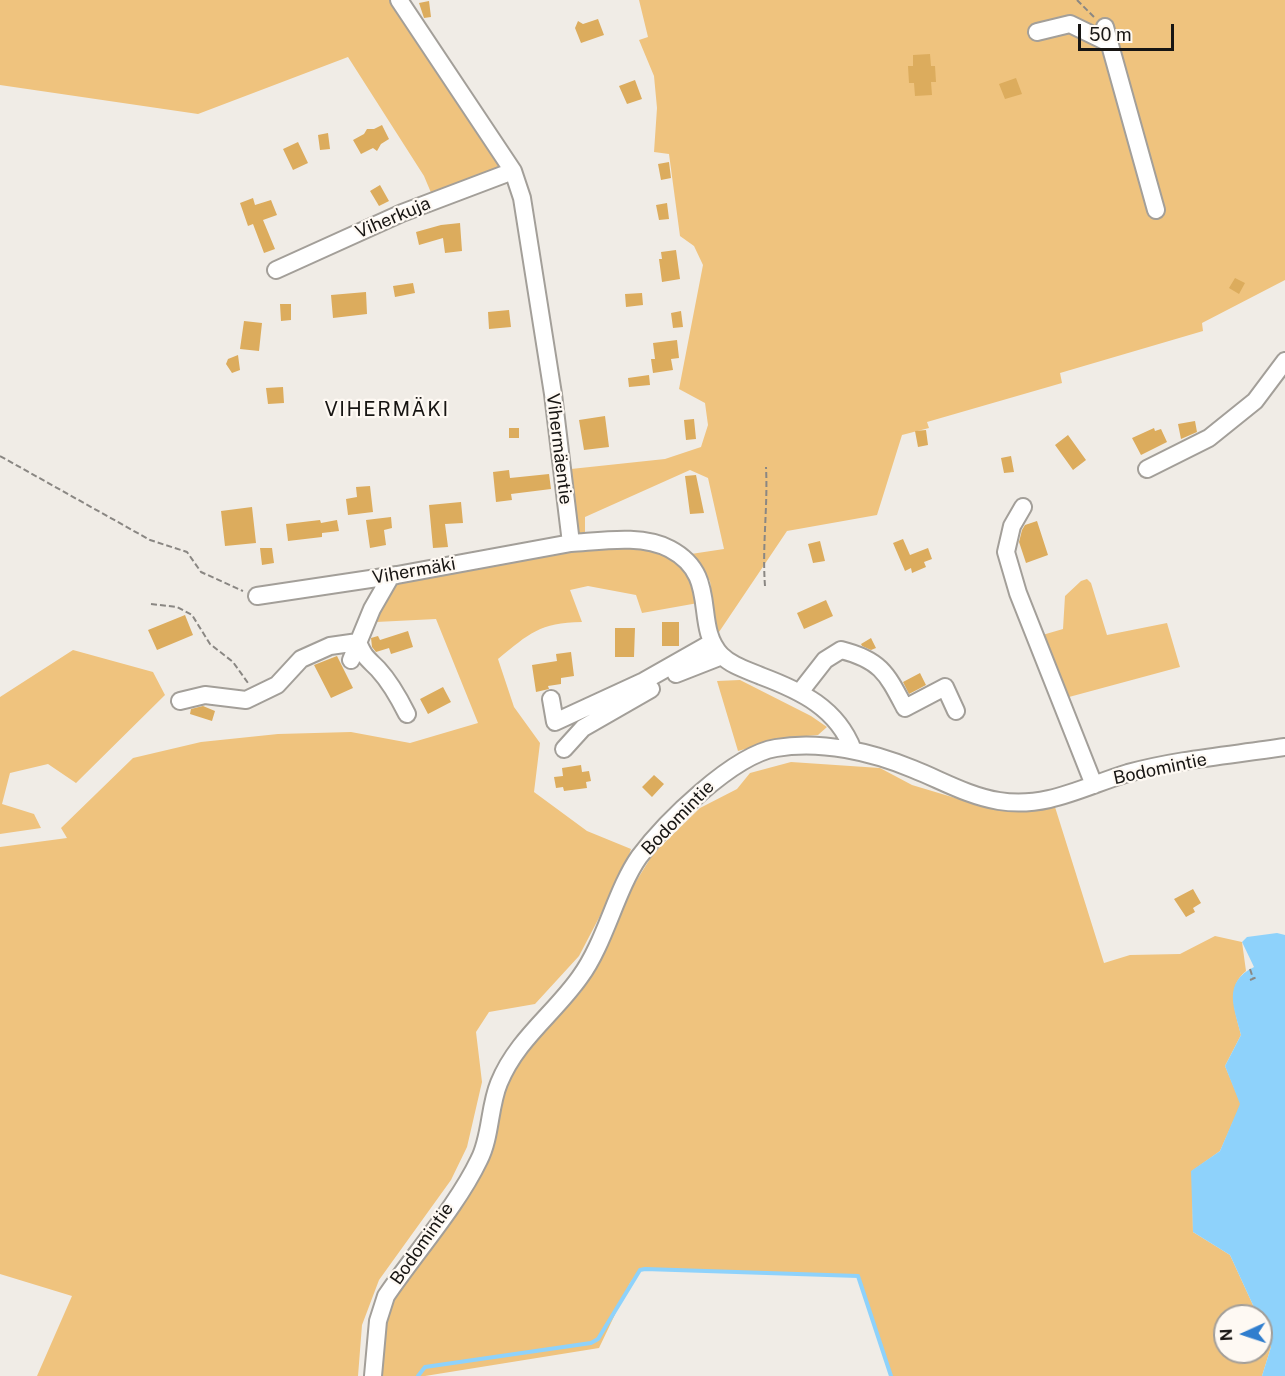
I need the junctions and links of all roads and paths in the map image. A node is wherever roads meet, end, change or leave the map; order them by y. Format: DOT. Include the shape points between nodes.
graph roads {
  1 [pos="399,0"];
  2 [pos="1077,0"];
  3 [pos="1083,0"];
  4 [pos="1081,4"];
  5 [pos="1037,32"];
  6 [pos="1107,35"];
  7 [pos="513,171"];
  8 [pos="1156,210"];
  9 [pos="276,270"];
  10 [pos="1285,361"];
  11 [pos="0,456"];
  12 [pos="766,467"];
  13 [pos="1147,469"];
  14 [pos="1023,507"];
  15 [pos="571,543"];
  16 [pos="391,576"];
  17 [pos="765,586"];
  18 [pos="257,596"];
  19 [pos="151,604"];
  20 [pos="358,642"];
  21 [pos="711,643"];
  22 [pos="722,656"];
  23 [pos="351,660"];
  24 [pos="800,692"];
  25 [pos="257,695"];
  26 [pos="550,699"];
  27 [pos="180,701"];
  28 [pos="956,711"];
  29 [pos="407,714"];
  30 [pos="1285,747"];
  31 [pos="564,749"];
  32 [pos="853,750"];
  33 [pos="1094,785"];
  34 [pos="1250,969"];
  35 [pos="1253,978"];
  36 [pos="373,1376"];
  1 -- 7 [label="street, Vihermäentie"];
  2 -- 4 [label="path"];
  3 -- 4 [label="path"];
  4 -- 6 [label="path"];
  5 -- 6 [label="street" via="1070,24"];
  6 -- 8 [label="street"];
  7 -- 9 [label="street, Viherkuja" via="402,213"];
  7 -- 15 [label="street, Vihermäentie" via="522,198 553,394"];
  10 -- 13 [label="street" via="1255,401 1209,438"];
  11 -- 18 [label="path" via="150,540 187,552 201,572 224,585"];
  12 -- 17 [label="path" via="762,552"];
  14 -- 33 [label="street" via="1012,526 1006,552 1018,593"];
  15 -- 16 [label="street, Vihermäki"];
  15 -- 21 [label="street" via="651,542 686,559 698,576"];
  16 -- 18 [label="street, Vihermäki"];
  16 -- 20 [label="street"];
  19 -- 25 [label="path" via="177,607 192,615 210,644 233,662"];
  20 -- 23 [label="street"];
  20 -- 25 [label="street" via="330,646 301,659 277,685"];
  20 -- 29 [label="street" via="365,659 383,676"];
  21 -- 22 [label="street"];
  21 -- 26 [label="street" via="644,681 555,722"];
  22 -- 24 [label="street" via="733,665"];
  22 -- 31 [label="street" via="688,667 583,728"];
  24 -- 28 [label="street" via="825,660 841,650 886,671 905,708 945,687"];
  24 -- 32 [label="street" via="832,716"];
  25 -- 27 [label="street" via="246,700 205,695"];
  30 -- 33 [label="street, Bodomintie" via="1183,761"];
  32 -- 33 [label="street, Bodomintie" via="999,801 1032,803 1065,797"];
  32 -- 36 [label="street, Bodomintie" via="776,748 753,755 720,776 688,804 639,858 580,977 515,1051 498,1085 481,1157 386,1296 378,1321"];
  34 -- 35 [label="path"];
}
